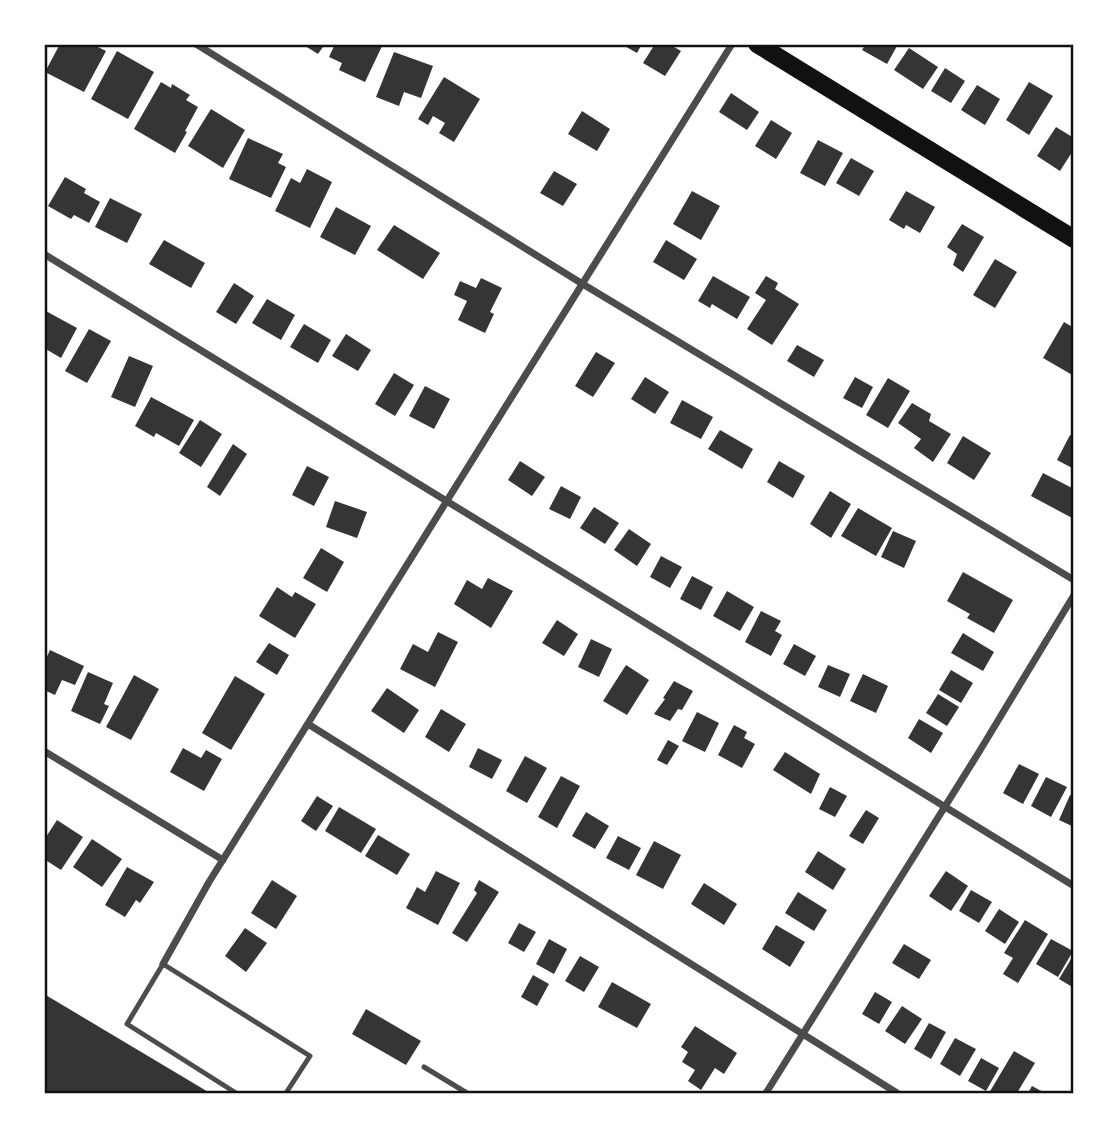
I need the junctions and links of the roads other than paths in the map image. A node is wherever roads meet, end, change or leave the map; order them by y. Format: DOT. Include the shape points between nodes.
graph roads {
  1 [pos="196,44"];
  2 [pos="732,44"];
  3 [pos="757,44"];
  4 [pos="1074,239"];
  5 [pos="44,254"];
  6 [pos="582,284"];
  7 [pos="447,502"];
  8 [pos="1074,580"];
  9 [pos="1074,595"];
  10 [pos="308,724"];
  11 [pos="44,751"];
  12 [pos="945,807"];
  13 [pos="223,860"];
  14 [pos="1074,886"];
  15 [pos="163,964"];
  16 [pos="802,1034"];
  17 [pos="425,1067"];
  18 [pos="236,1093"];
  19 [pos="286,1093"];
  20 [pos="467,1093"];
  21 [pos="766,1093"];
  22 [pos="897,1093"];
  1 -- 6 [label="street"];
  2 -- 6 [label="street"];
  3 -- 4 [label="main road"];
  5 -- 7 [label="street"];
  6 -- 7 [label="street"];
  6 -- 8 [label="street"];
  7 -- 10 [label="street"];
  7 -- 12 [label="street"];
  9 -- 12 [label="street"];
  10 -- 13 [label="street"];
  10 -- 16 [label="street"];
  11 -- 13 [label="street"];
  12 -- 14 [label="street"];
  12 -- 16 [label="street"];
  13 -- 15 [label="street"];
  15 -- 18 [label="lane" via="127,1024"];
  15 -- 19 [label="lane" via="310,1056"];
  16 -- 21 [label="street"];
  16 -- 22 [label="street"];
  17 -- 20 [label="lane"];
}
